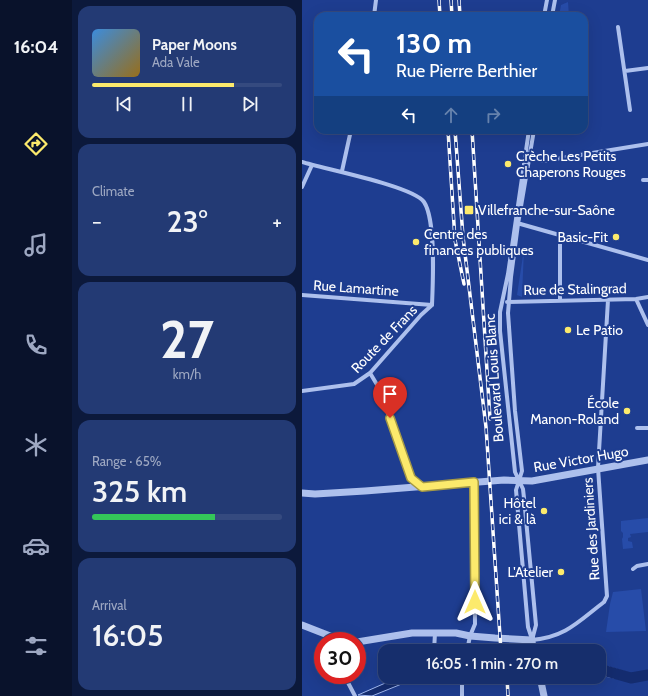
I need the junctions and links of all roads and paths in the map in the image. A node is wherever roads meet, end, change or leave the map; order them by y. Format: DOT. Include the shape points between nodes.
graph roads {
  1 [pos="376,0"];
  2 [pos="547,0"];
  3 [pos="555,0"];
  4 [pos="374,12"];
  5 [pos="545,12"];
  6 [pos="553,12"];
  7 [pos="618,27"];
  8 [pos="648,68"];
  9 [pos="625,71"];
  10 [pos="630,110"];
  11 [pos="350,134"];
  12 [pos="528,134"];
  13 [pos="533,134"];
  14 [pos="648,144"];
  15 [pos="529,156"];
  16 [pos="302,162"];
  17 [pos="312,165"];
  18 [pos="342,171"];
  19 [pos="302,187"];
  20 [pos="517,223"];
  21 [pos="560,235"];
  22 [pos="648,260"];
  23 [pos="302,295"];
  24 [pos="648,297"];
  25 [pos="636,299"];
  26 [pos="560,300"];
  27 [pos="608,300"];
  28 [pos="502,301"];
  29 [pos="509,302"];
  30 [pos="432,305"];
  31 [pos="648,325"];
  32 [pos="370,373"];
  33 [pos="302,391"];
  34 [pos="637,428"];
  35 [pos="648,428"];
  36 [pos="648,460"];
  37 [pos="598,468"];
  38 [pos="519,481"];
  39 [pos="474,482"];
  40 [pos="422,487"];
  41 [pos="302,493"];
  42 [pos="648,564"];
  43 [pos="633,569"];
  44 [pos="302,625"];
  45 [pos="319,632"];
  46 [pos="435,633"];
  47 [pos="470,636"];
  48 [pos="532,640"];
  49 [pos="366,641"];
  50 [pos="434,644"];
  51 [pos="468,644"];
  52 [pos="532,644"];
  53 [pos="348,684"];
  54 [pos="462,684"];
  55 [pos="541,684"];
  56 [pos="354,696"];
  57 [pos="462,696"];
  58 [pos="544,696"];
  1 -- 4 [label="street"];
  2 -- 5 [label="street"];
  3 -- 6 [label="street"];
  7 -- 9 [label="street"];
  8 -- 9 [label="street"];
  9 -- 10 [label="street"];
  11 -- 18 [label="street"];
  12 -- 20 [label="street, Boulevard Louis Blanc"];
  13 -- 15 [label="street, Boulevard Louis Blanc"];
  14 -- 15 [label="street" via="543,161"];
  15 -- 20 [label="street, Boulevard Louis Blanc"];
  16 -- 17 [label="street"];
  17 -- 18 [label="street"];
  17 -- 19 [label="street"];
  18 -- 30 [label="street" via="411,193 423,201 430,222 433,260"];
  20 -- 21 [label="street"];
  20 -- 28 [label="street, Boulevard Louis Blanc"];
  20 -- 29 [label="street, Boulevard Louis Blanc"];
  21 -- 22 [label="street"];
  21 -- 26 [label="street"];
  23 -- 30 [label="street, Rue Lamartine"];
  24 -- 25 [label="street, Rue de Stalingrad"];
  25 -- 27 [label="street, Rue de Stalingrad"];
  25 -- 31 [label="street"];
  26 -- 27 [label="street, Rue de Stalingrad"];
  26 -- 29 [label="street, Rue de Stalingrad"];
  27 -- 37 [label="street, Rue des Jardiniers"];
  28 -- 29 [label="street, Rue de Stalingrad"];
  28 -- 38 [label="street, Boulevard Louis Blanc" via="500,331 515,472"];
  29 -- 38 [label="street, Boulevard Louis Blanc" via="509,331 522,471"];
  30 -- 32 [label="street, Route de Frans"];
  32 -- 33 [label="street, Route de Frans" via="354,384"];
  32 -- 40 [label="street" via="379,388 411,478"];
  34 -- 35 [label="street"];
  36 -- 37 [label="street, Rue Victor Hugo"];
  37 -- 38 [label="street, Rue Victor Hugo" via="534,481"];
  37 -- 48 [label="street, Rue des Jardiniers" via="607,596 604,602 567,630"];
  38 -- 39 [label="street, Rue Victor Hugo"];
  38 -- 48 [label="street, Boulevard Louis Blanc" via="516,490 522,566 528,626"];
  38 -- 48 [label="street, Boulevard Louis Blanc" via="523,489 536,625"];
  39 -- 40 [label="street, Rue Victor Hugo"];
  39 -- 47 [label="street" via="475,624"];
  40 -- 41 [label="street, Rue Victor Hugo"];
  42 -- 43 [label="street"];
  44 -- 45 [label="street"];
  46 -- 47 [label="street"];
  46 -- 49 [label="street" via="412,633"];
  46 -- 50 [label="street"];
  47 -- 48 [label="street"];
  47 -- 51 [label="street"];
  48 -- 52 [label="street, Boulevard Louis Blanc"];
  53 -- 56 [label="street"];
  54 -- 57 [label="street"];
  55 -- 58 [label="street"];
}
